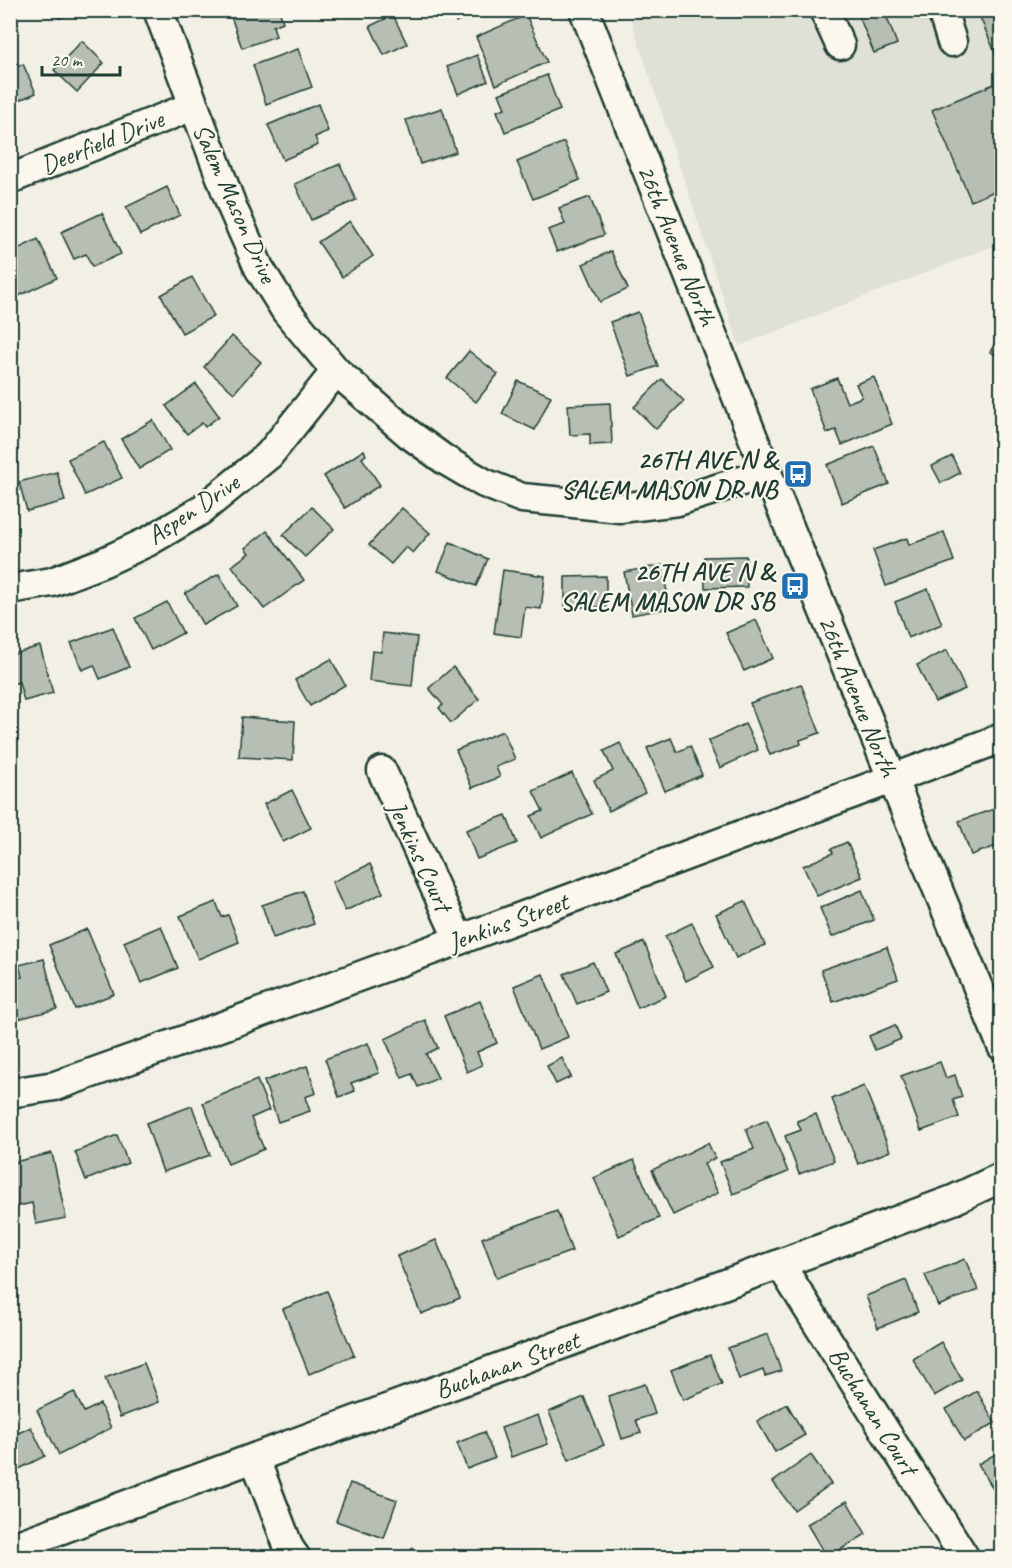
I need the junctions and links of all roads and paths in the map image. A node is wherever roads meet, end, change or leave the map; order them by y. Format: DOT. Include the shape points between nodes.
graph roads {
  1 [pos="158,10"];
  2 [pos="584,10"];
  3 [pos="824,10"];
  4 [pos="942,10"];
  5 [pos="952,42"];
  6 [pos="840,45"];
  7 [pos="193,106"];
  8 [pos="10,179"];
  9 [pos="336,371"];
  10 [pos="767,473"];
  11 [pos="10,589"];
  12 [pos="1002,738"];
  13 [pos="382,771"];
  14 [pos="892,779"];
  15 [pos="459,940"];
  16 [pos="1002,1046"];
  17 [pos="10,1093"];
  18 [pos="1002,1177"];
  19 [pos="780,1264"];
  20 [pos="255,1459"];
  21 [pos="10,1548"];
  22 [pos="296,1557"];
  23 [pos="965,1557"];
  1 -- 7 [label="street, Salem Mason Drive"];
  2 -- 10 [label="street, 26th Avenue North"];
  3 -- 6 [label="street"];
  4 -- 5 [label="street"];
  7 -- 8 [label="street, Deerfield Drive"];
  7 -- 9 [label="street, Salem Mason Drive" via="259,268 286,311"];
  9 -- 10 [label="street, Salem Mason Drive" via="445,460 484,483 522,498 620,508 678,501"];
  9 -- 11 [label="street, Aspen Drive" via="269,455 200,511 150,541 104,562 52,582"];
  10 -- 14 [label="street, 26th Avenue North"];
  12 -- 14 [label="street, Jenkins Street"];
  13 -- 15 [label="street, Jenkins Court"];
  14 -- 15 [label="street, Jenkins Street"];
  14 -- 16 [label="street, 26th Avenue North"];
  15 -- 17 [label="street, Jenkins Street" via="55,1086"];
  18 -- 19 [label="street, Buchanan Street" via="953,1200"];
  19 -- 20 [label="street, Buchanan Street"];
  19 -- 23 [label="street, Buchanan Court"];
  20 -- 21 [label="street, Buchanan Street"];
  20 -- 22 [label="street"];
}
